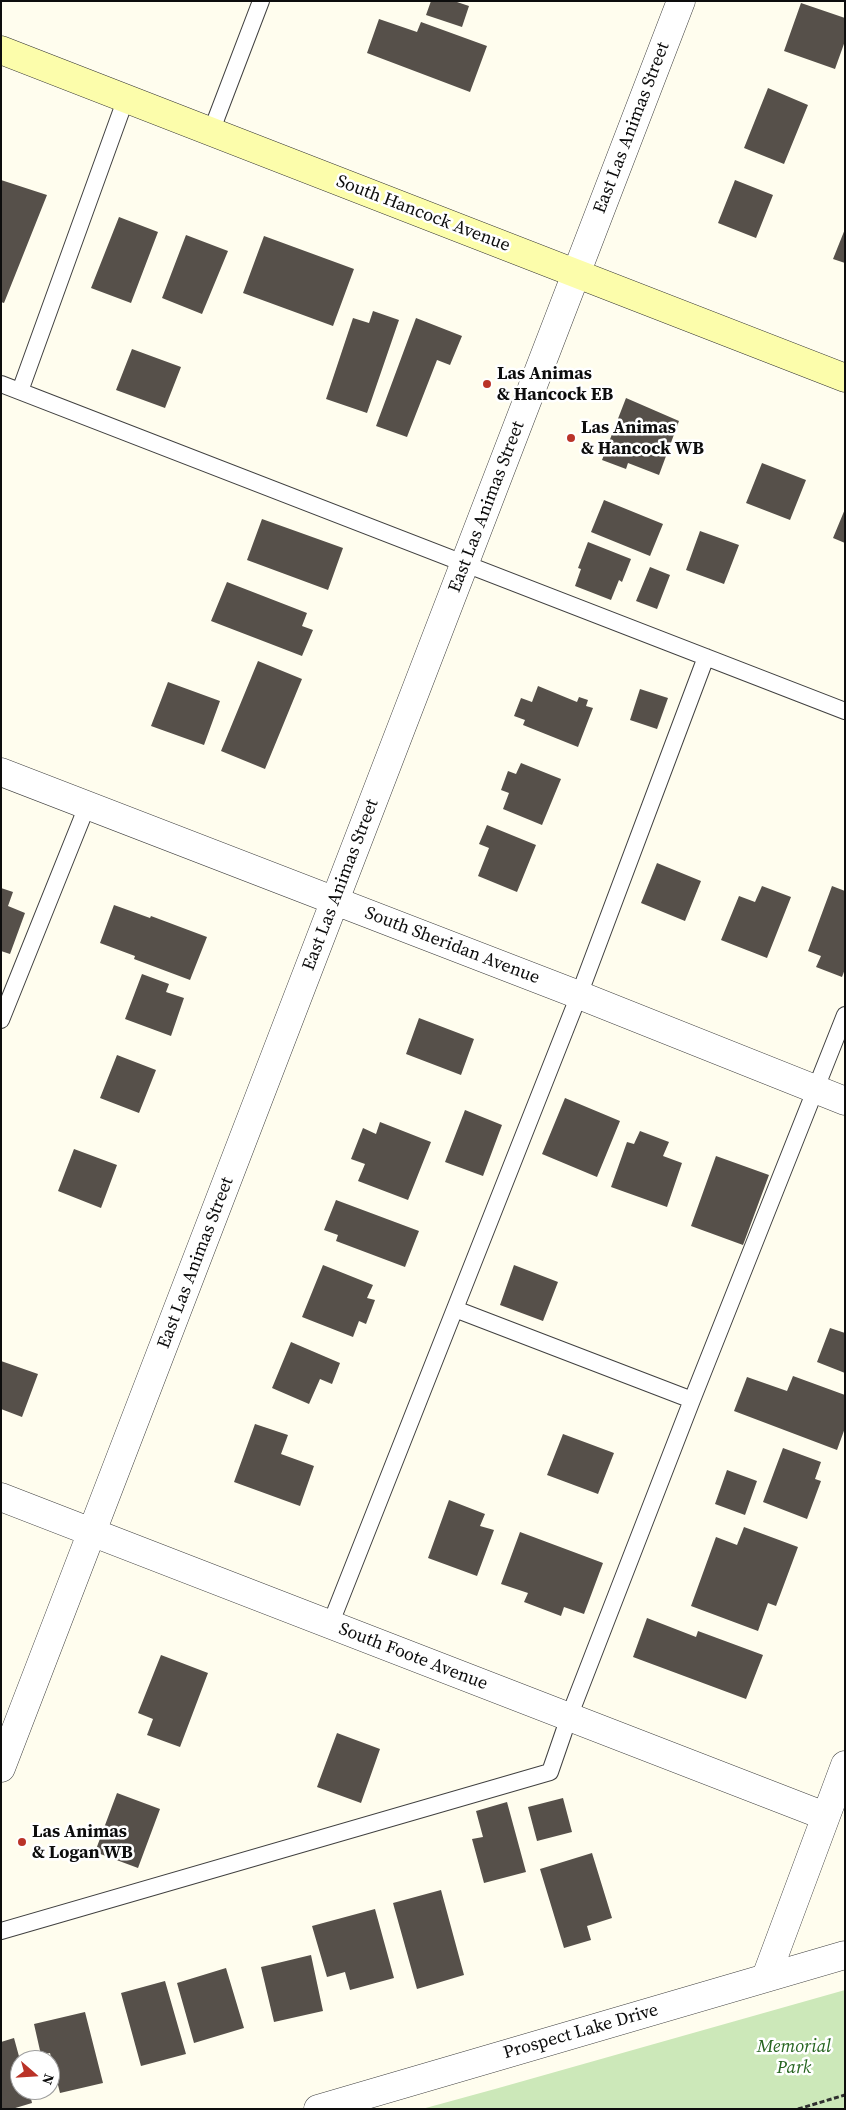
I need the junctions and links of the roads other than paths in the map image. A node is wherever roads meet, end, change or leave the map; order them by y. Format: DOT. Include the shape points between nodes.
graph roads {
  1 [pos="261,1"];
  2 [pos="681,1"];
  3 [pos="1,50"];
  4 [pos="126,98"];
  5 [pos="211,132"];
  6 [pos="576,273"];
  7 [pos="845,378"];
  8 [pos="1,384"];
  9 [pos="20,391"];
  10 [pos="466,563"];
  11 [pos="706,657"];
  12 [pos="845,711"];
  13 [pos="1,772"];
  14 [pos="87,806"];
  15 [pos="334,902"];
  16 [pos="579,995"];
  17 [pos="845,1015"];
  18 [pos="1,1020"];
  19 [pos="815,1090"];
  20 [pos="845,1102"];
  21 [pos="454,1309"];
  22 [pos="692,1400"];
  23 [pos="1,1497"];
  24 [pos="92,1532"];
  25 [pos="330,1625"];
  26 [pos="569,1717"];
  27 [pos="845,1765"];
  28 [pos="1,1768"];
  29 [pos="825,1816"];
  30 [pos="1,1931"];
  31 [pos="845,1955"];
  32 [pos="766,1978"];
  33 [pos="318,2109"];
  1 -- 5 [label="lane"];
  2 -- 6 [label="street, East Las Animas Street"];
  3 -- 4 [label="main road, South Hancock Avenue"];
  4 -- 5 [label="main road, South Hancock Avenue"];
  4 -- 9 [label="lane"];
  5 -- 6 [label="main road, South Hancock Avenue"];
  6 -- 7 [label="main road, South Hancock Avenue"];
  6 -- 10 [label="street, East Las Animas Street"];
  8 -- 9 [label="lane"];
  9 -- 10 [label="lane"];
  10 -- 11 [label="lane"];
  10 -- 15 [label="street, East Las Animas Street"];
  11 -- 12 [label="lane"];
  11 -- 16 [label="lane"];
  13 -- 14 [label="street, South Sheridan Avenue"];
  14 -- 15 [label="street, South Sheridan Avenue"];
  14 -- 18 [label="lane"];
  15 -- 16 [label="street, South Sheridan Avenue"];
  15 -- 24 [label="street, East Las Animas Street"];
  16 -- 19 [label="street, South Sheridan Avenue"];
  16 -- 21 [label="lane"];
  17 -- 19 [label="lane"];
  19 -- 20 [label="street, South Sheridan Avenue"];
  19 -- 22 [label="lane"];
  21 -- 22 [label="lane"];
  21 -- 25 [label="lane"];
  22 -- 26 [label="lane"];
  23 -- 24 [label="street, South Foote Avenue"];
  24 -- 25 [label="street, South Foote Avenue"];
  24 -- 28 [label="street, East Las Animas Street"];
  25 -- 26 [label="street, South Foote Avenue"];
  26 -- 29 [label="street, South Foote Avenue"];
  26 -- 30 [label="lane" via="550,1772"];
  27 -- 29 [label="street"];
  29 -- 32 [label="street"];
  31 -- 32 [label="street, Prospect Lake Drive"];
  32 -- 33 [label="street, Prospect Lake Drive"];
}
